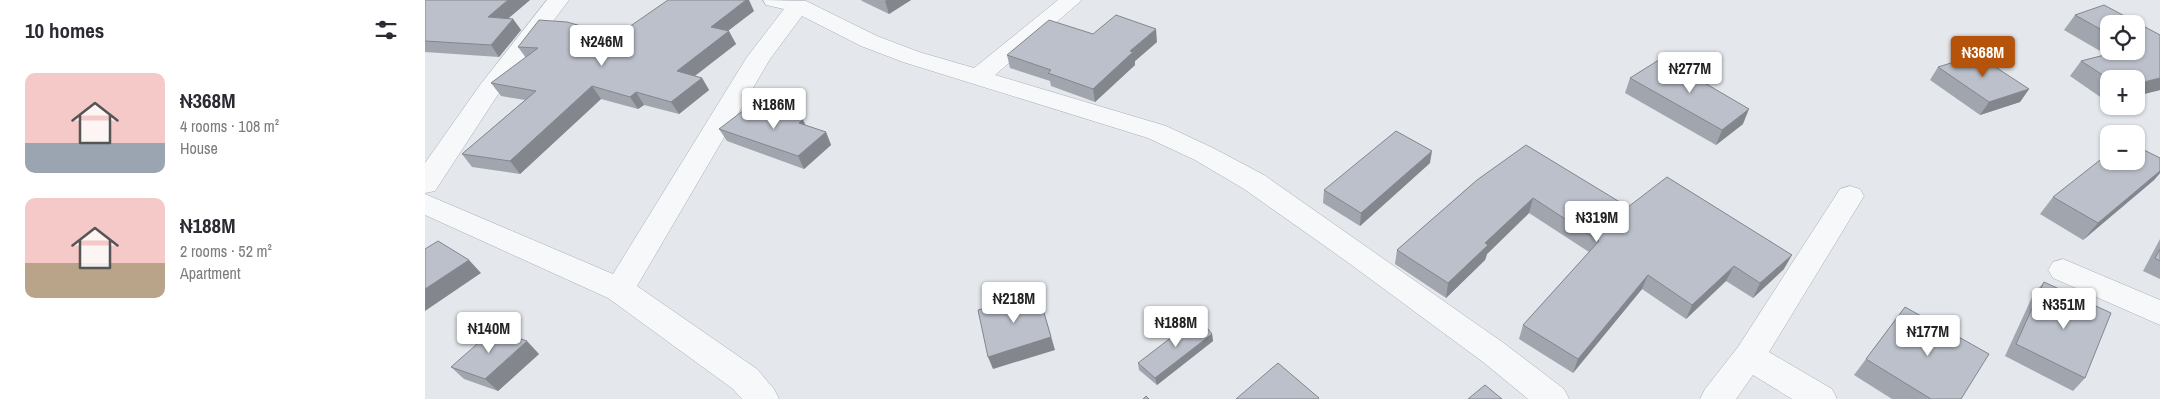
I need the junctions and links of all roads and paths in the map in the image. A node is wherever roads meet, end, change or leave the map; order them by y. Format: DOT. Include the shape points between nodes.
graph roads {
  1 [pos="558,0"];
  2 [pos="1071,0"];
  3 [pos="785,2"];
  4 [pos="978,77"];
  5 [pos="425,184"];
  6 [pos="1850,196"];
  7 [pos="425,204"];
  8 [pos="2063,270"];
  9 [pos="619,290"];
  10 [pos="2160,313"];
  11 [pos="1749,356"];
  12 [pos="762,399"];
  13 [pos="1552,399"];
  14 [pos="1717,399"];
  15 [pos="1820,399"];
  1 -- 5 [label="street" via="525,41"];
  2 -- 4 [label="street"];
  3 -- 4 [label="street" via="869,41"];
  3 -- 9 [label="street" via="749,72"];
  4 -- 13 [label="street" via="1157,132 1204,154 1246,178 1356,253"];
  6 -- 11 [label="street"];
  7 -- 9 [label="street"];
  8 -- 10 [label="street"];
  9 -- 12 [label="street" via="745,379"];
  11 -- 14 [label="street"];
  11 -- 15 [label="street"];
}
